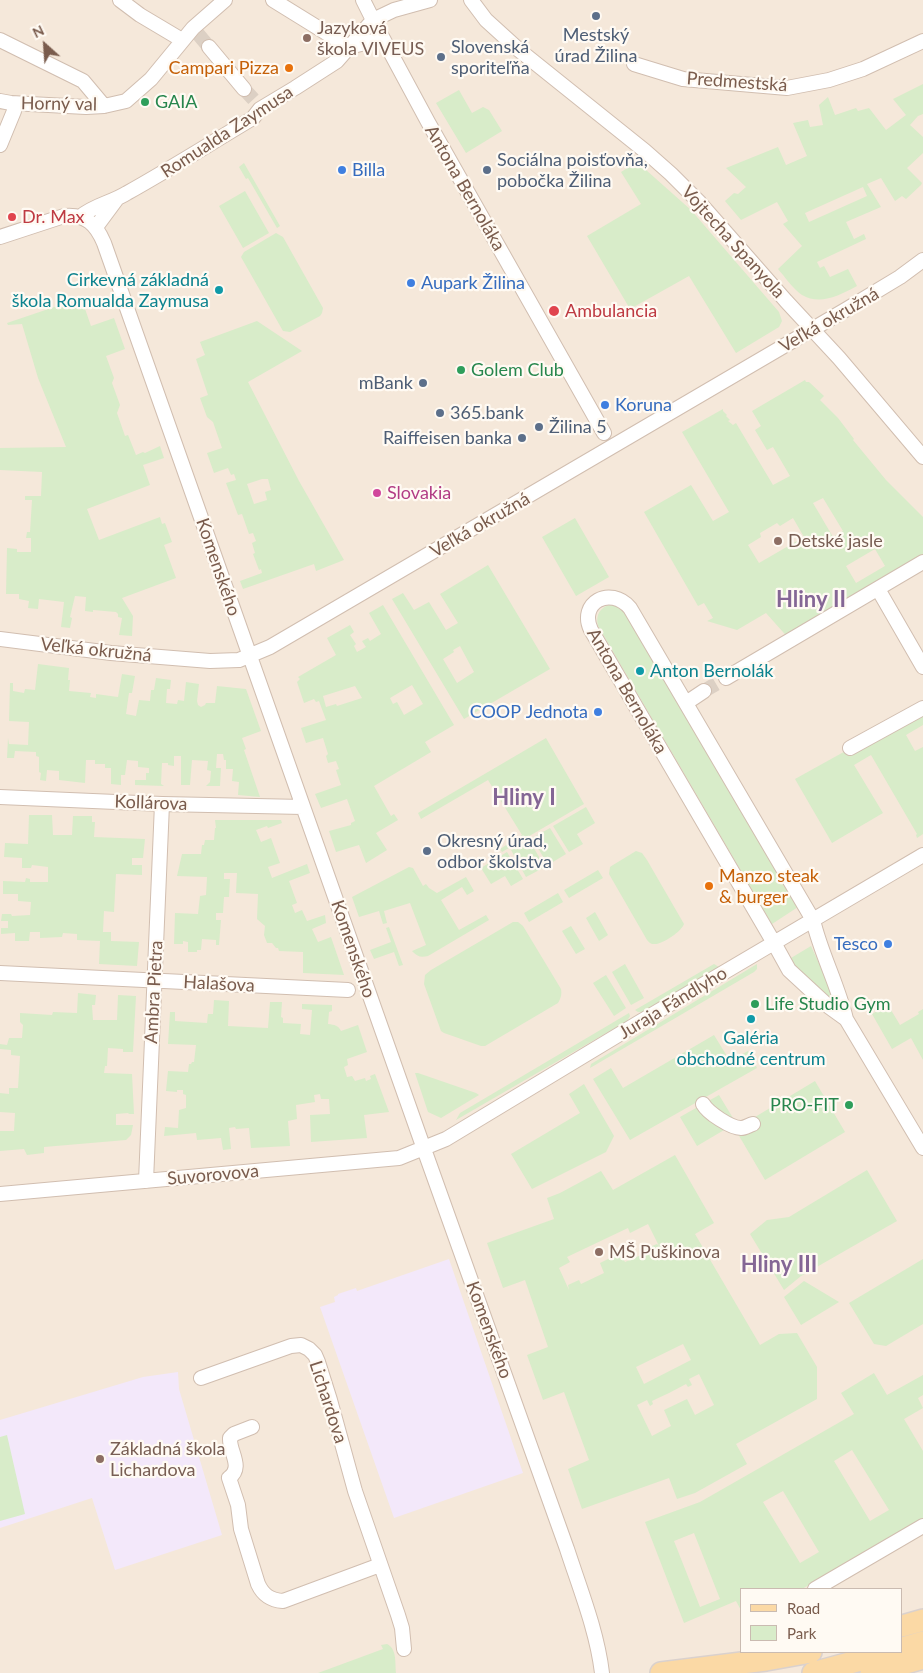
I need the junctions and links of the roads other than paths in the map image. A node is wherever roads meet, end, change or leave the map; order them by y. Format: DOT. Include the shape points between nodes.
graph roads {
  1 [pos="120,0"];
  2 [pos="225,0"];
  3 [pos="273,0"];
  4 [pos="363,0"];
  5 [pos="430,0"];
  6 [pos="471,0"];
  7 [pos="372,20"];
  8 [pos="377,39"];
  9 [pos="0,40"];
  10 [pos="182,40"];
  11 [pos="923,41"];
  12 [pos="209,46"];
  13 [pos="349,47"];
  14 [pos="634,64"];
  15 [pos="244,89"];
  16 [pos="0,101"];
  17 [pos="15,104"];
  18 [pos="104,106"];
  19 [pos="0,145"];
  20 [pos="116,200"];
  21 [pos="80,217"];
  22 [pos="96,227"];
  23 [pos="0,238"];
  24 [pos="923,260"];
  25 [pos="813,329"];
  26 [pos="601,434"];
  27 [pos="923,457"];
  28 [pos="923,562"];
  29 [pos="878,589"];
  30 [pos="0,639"];
  31 [pos="249,656"];
  32 [pos="923,667"];
  33 [pos="726,678"];
  34 [pos="704,691"];
  35 [pos="686,703"];
  36 [pos="923,708"];
  37 [pos="850,748"];
  38 [pos="0,797"];
  39 [pos="162,804"];
  40 [pos="303,807"];
  41 [pos="923,856"];
  42 [pos="813,920"];
  43 [pos="774,943"];
  44 [pos="0,973"];
  45 [pos="154,981"];
  46 [pos="348,990"];
  47 [pos="846,1019"];
  48 [pos="702,1104"];
  49 [pos="753,1124"];
  50 [pos="923,1148"];
  51 [pos="424,1149"];
  52 [pos="146,1181"];
  53 [pos="0,1194"];
  54 [pos="201,1378"];
  55 [pos="252,1427"];
  56 [pos="923,1526"];
  57 [pos="380,1564"];
  58 [pos="817,1588"];
  59 [pos="923,1620"];
  60 [pos="903,1626"];
  61 [pos="923,1642"];
  62 [pos="903,1648"];
  63 [pos="404,1649"];
  64 [pos="805,1653"];
  65 [pos="886,1653"];
  66 [pos="923,1658"];
  67 [pos="923,1665"];
  68 [pos="602,1673"];
  69 [pos="661,1673"];
  70 [pos="813,1673"];
  71 [pos="871,1673"];
  72 [pos="910,1673"];
  1 -- 10 [label="street"];
  2 -- 10 [label="street, Horný val"];
  3 -- 13 [label="street"];
  4 -- 7 [label="street, Antona Bernoláka"];
  5 -- 7 [label="street"];
  6 -- 25 [label="street, Vojtecha Spanyola" via="486,20 519,50 671,174"];
  7 -- 8 [label="street, Antona Bernoláka"];
  7 -- 13 [label="street, Romualda Zaymusa"];
  8 -- 13 [label="street"];
  8 -- 26 [label="street, Antona Bernoláka"];
  9 -- 18 [label="street" via="83,81"];
  10 -- 18 [label="street, Horný val" via="151,79 126,101"];
  11 -- 14 [label="street, Predmestská" via="863,69 787,88 683,79"];
  12 -- 15 [label="street"];
  13 -- 20 [label="street, Romualda Zaymusa" via="336,61 258,105 253,118"];
  16 -- 17 [label="street, Horný val"];
  17 -- 18 [label="street, Horný val"];
  17 -- 19 [label="street"];
  20 -- 21 [label="street, Romualda Zaymusa" via="89,209"];
  20 -- 22 [label="street, Romualda Zaymusa"];
  21 -- 22 [label="street"];
  21 -- 23 [label="street, Romualda Zaymusa" via="64,216"];
  22 -- 31 [label="street, Komenského"];
  24 -- 25 [label="street, Veľká okružná"];
  25 -- 27 [label="street, Vojtecha Spanyola"];
  25 -- 31 [label="street, Veľká okružná" via="270,647"];
  28 -- 29 [label="street"];
  29 -- 32 [label="street"];
  29 -- 33 [label="street"];
  30 -- 31 [label="street, Veľká okružná" via="196,660 239,660"];
  31 -- 40 [label="street, Komenského"];
  34 -- 35 [label="street"];
  35 -- 42 [label="street, Antona Bernoláka"];
  35 -- 43 [label="street, Antona Bernoláka" via="624,601 603,598 592,606 588,612 591,630"];
  36 -- 37 [label="street"];
  38 -- 39 [label="street, Kollárova"];
  39 -- 40 [label="street, Kollárova"];
  39 -- 45 [label="street, Ambra Pietra"];
  40 -- 51 [label="street, Komenského"];
  41 -- 42 [label="street, Juraja Fándlyho"];
  42 -- 43 [label="street, Juraja Fándlyho"];
  42 -- 47 [label="street, Antona Bernoláka"];
  43 -- 47 [label="street, Antona Bernoláka" via="789,970"];
  43 -- 51 [label="street, Juraja Fándlyho" via="446,1139"];
  44 -- 45 [label="street, Halašova"];
  45 -- 46 [label="street, Halašova"];
  45 -- 52 [label="street, Ambra Pietra"];
  47 -- 50 [label="street, Antona Bernoláka"];
  48 -- 49 [label="street" via="733,1127"];
  51 -- 52 [label="street, Suvorovova" via="399,1158"];
  51 -- 68 [label="street, Komenského" via="567,1549"];
  52 -- 53 [label="street, Suvorovova"];
  54 -- 57 [label="street, Lichardova" via="290,1346 300,1345 315,1355"];
  55 -- 57 [label="street" via="230,1438 236,1469 229,1478 238,1505 241,1529 262,1592 268,1598 283,1601"];
  56 -- 58 [label="street"];
  57 -- 63 [label="street, Lichardova" via="400,1621"];
  59 -- 60 [label="main road"];
  61 -- 62 [label="main road"];
  64 -- 69 [label="main road"];
  65 -- 70 [label="main road"];
  66 -- 71 [label="main road"];
  67 -- 72 [label="street"];
}
